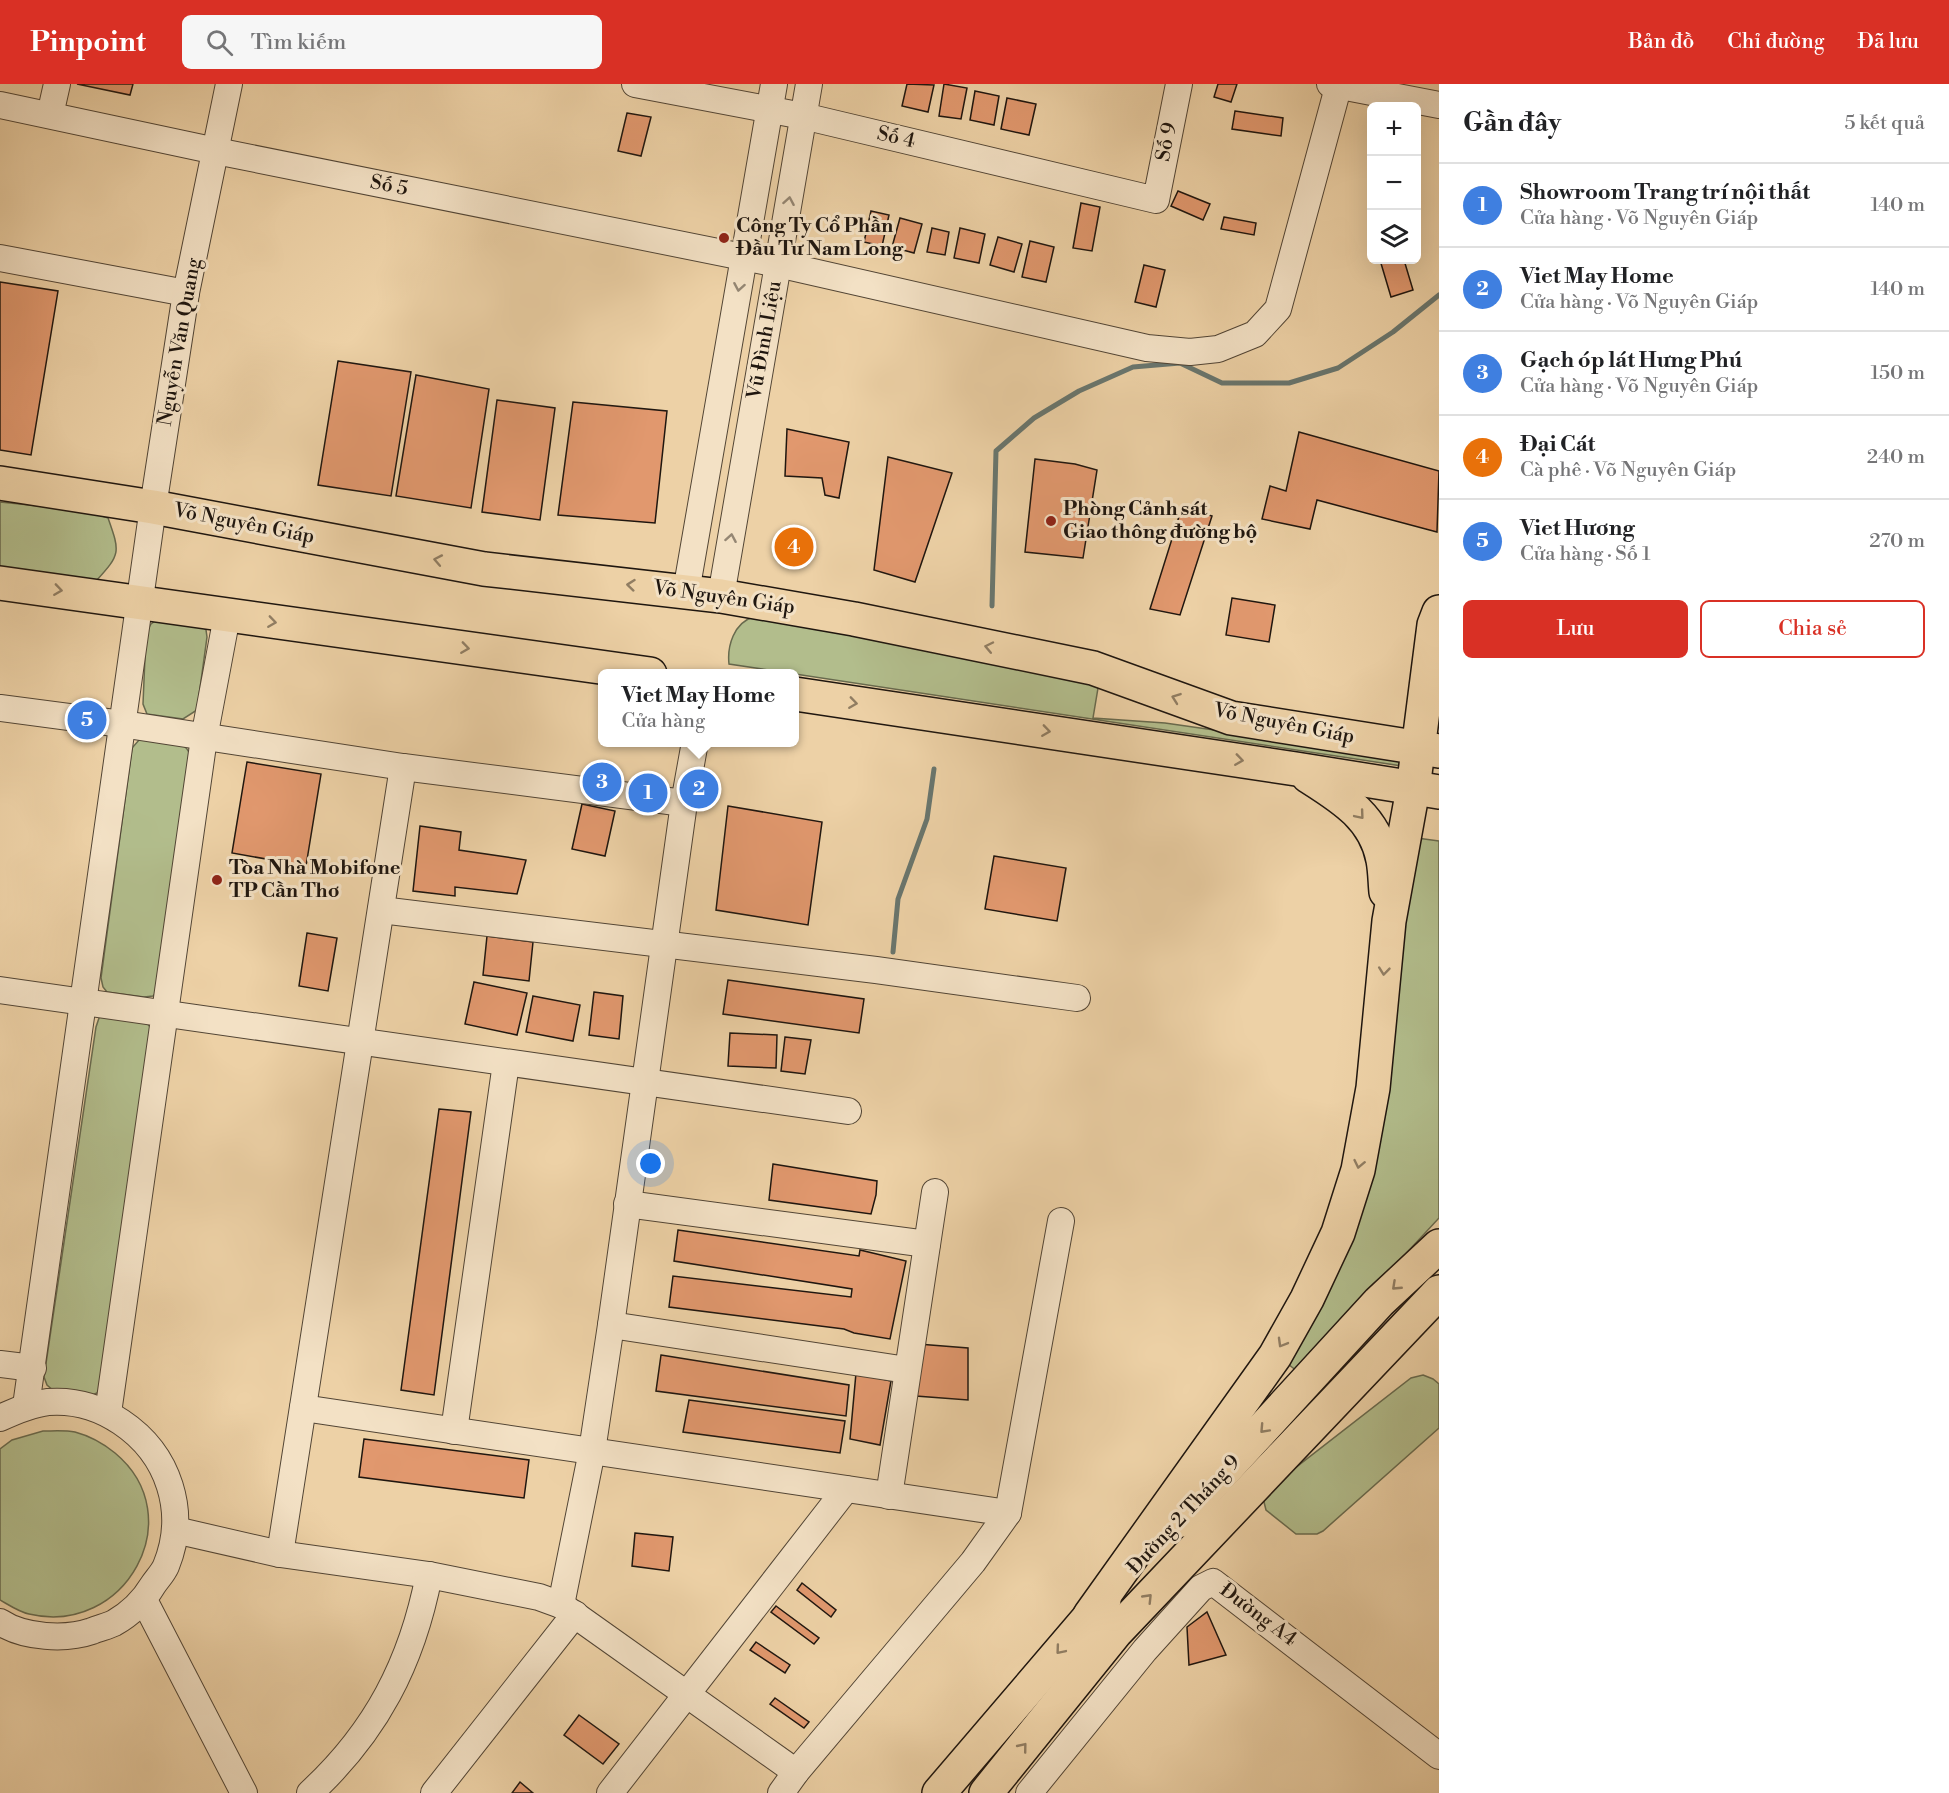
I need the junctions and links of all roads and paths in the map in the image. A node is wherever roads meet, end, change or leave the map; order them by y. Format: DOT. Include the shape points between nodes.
graph roads {
  1 [pos="57,84"];
  2 [pos="229,84"];
  3 [pos="635,84"];
  4 [pos="774,84"];
  5 [pos="809,84"];
  6 [pos="1179,84"];
  7 [pos="1336,85"];
  8 [pos="0,105"];
  9 [pos="1439,105"];
  10 [pos="769,110"];
  11 [pos="50,115"];
  12 [pos="803,116"];
  13 [pos="216,151"];
  14 [pos="1156,200"];
  15 [pos="744,257"];
  16 [pos="0,258"];
  17 [pos="778,264"];
  18 [pos="186,293"];
  19 [pos="0,483"];
  20 [pos="153,507"];
  21 [pos="0,583"];
  22 [pos="686,591"];
  23 [pos="722,596"];
  24 [pos="139,601"];
  25 [pos="1439,612"];
  26 [pos="227,616"];
  27 [pos="614,669"];
  28 [pos="799,695"];
  29 [pos="0,708"];
  30 [pos="122,724"];
  31 [pos="204,738"];
  32 [pos="694,747"];
  33 [pos="1429,750"];
  34 [pos="403,767"];
  35 [pos="1296,769"];
  36 [pos="1426,790"];
  37 [pos="684,803"];
  38 [pos="381,909"];
  39 [pos="1389,921"];
  40 [pos="664,944"];
  41 [pos="0,990"];
  42 [pos="1077,998"];
  43 [pos="84,1002"];
  44 [pos="165,1014"];
  45 [pos="360,1042"];
  46 [pos="506,1063"];
  47 [pos="644,1082"];
  48 [pos="848,1112"];
  49 [pos="935,1192"];
  50 [pos="627,1204"];
  51 [pos="1061,1221"];
  52 [pos="927,1244"];
  53 [pos="1439,1246"];
  54 [pos="1439,1292"];
  55 [pos="1439,1312"];
  56 [pos="611,1325"];
  57 [pos="0,1364"];
  58 [pos="33,1368"];
  59 [pos="907,1370"];
  60 [pos="26,1406"];
  61 [pos="303,1408"];
  62 [pos="108,1413"];
  63 [pos="0,1418"];
  64 [pos="454,1431"];
  65 [pos="1300,1440"];
  66 [pos="591,1451"];
  67 [pos="846,1489"];
  68 [pos="889,1496"];
  69 [pos="1008,1513"];
  70 [pos="175,1530"];
  71 [pos="280,1554"];
  72 [pos="429,1575"];
  73 [pos="144,1600"];
  74 [pos="568,1610"];
  75 [pos="1090,1615"];
  76 [pos="0,1622"];
  77 [pos="687,1694"];
  78 [pos="1439,1756"];
  79 [pos="796,1772"];
  80 [pos="244,1793"];
  81 [pos="310,1793"];
  82 [pos="434,1793"];
  83 [pos="610,1793"];
  84 [pos="781,1793"];
  85 [pos="939,1793"];
  86 [pos="986,1793"];
  87 [pos="1029,1793"];
  1 -- 11 [label="street"];
  2 -- 13 [label="street, Nguyễn Văn Quang"];
  3 -- 10 [label="street, Số 4"];
  4 -- 10 [label="street, Vũ Đình Liệu"];
  5 -- 12 [label="street, Vũ Đình Liệu"];
  6 -- 14 [label="street, Số 9"];
  7 -- 9 [label="street"];
  7 -- 17 [label="street, Số 5" via="1278,309 1255,334 1218,349 1190,352 1147,348"];
  8 -- 11 [label="street, Số 5"];
  10 -- 12 [label="street, Số 4"];
  10 -- 15 [label="street, Vũ Đình Liệu"];
  11 -- 13 [label="street, Số 5"];
  12 -- 14 [label="street, Số 4"];
  17 -- 12 [label="street, Vũ Đình Liệu, one-way"];
  13 -- 15 [label="street, Số 5"];
  13 -- 18 [label="street, Nguyễn Văn Quang"];
  15 -- 17 [label="street, Số 5"];
  15 -- 22 [label="street, Vũ Đình Liệu, one-way"];
  16 -- 18 [label="street"];
  23 -- 17 [label="street, Vũ Đình Liệu, one-way"];
  18 -- 20 [label="street, Nguyễn Văn Quang"];
  19 -- 20 [label="highway, Võ Nguyên Giáp"];
  22 -- 20 [label="highway, Võ Nguyên Giáp, one-way" via="484,569"];
  20 -- 24 [label="street, Nguyễn Văn Quang"];
  21 -- 24 [label="highway, one-way"];
  22 -- 23 [label="highway, Võ Nguyên Giáp"];
  33 -- 23 [label="highway, Võ Nguyên Giáp, one-way" via="1231,718 1094,668"];
  24 -- 26 [label="highway"];
  24 -- 30 [label="street, Nguyễn Văn Quang"];
  25 -- 33 [label="highway" via="1434,625"];
  26 -- 27 [label="highway, one-way"];
  26 -- 31 [label="street"];
  28 -- 35 [label="highway, one-way"];
  29 -- 30 [label="street"];
  30 -- 31 [label="street"];
  30 -- 43 [label="street, Nguyễn Văn Quang"];
  31 -- 34 [label="street"];
  31 -- 44 [label="street"];
  32 -- 37 [label="street"];
  33 -- 36 [label="highway"];
  34 -- 37 [label="street"];
  34 -- 38 [label="street"];
  35 -- 36 [label="highway"];
  35 -- 39 [label="highway, one-way" via="1360,813 1373,834 1383,858"];
  36 -- 39 [label="highway"];
  37 -- 40 [label="street"];
  38 -- 40 [label="street"];
  38 -- 45 [label="street"];
  39 -- 75 [label="highway, one-way" via="1373,1088 1358,1170 1338,1233 1275,1356"];
  40 -- 42 [label="street"];
  40 -- 47 [label="street"];
  41 -- 43 [label="street"];
  43 -- 44 [label="street"];
  43 -- 58 [label="street, Nguyễn Văn Quang"];
  44 -- 45 [label="street"];
  44 -- 62 [label="street"];
  45 -- 46 [label="street"];
  45 -- 61 [label="street"];
  46 -- 47 [label="street"];
  46 -- 64 [label="street"];
  47 -- 48 [label="street"];
  47 -- 50 [label="street"];
  49 -- 52 [label="street"];
  50 -- 52 [label="street"];
  50 -- 56 [label="street"];
  51 -- 69 [label="street"];
  52 -- 59 [label="street"];
  53 -- 75 [label="highway, Đường 2 Tháng 9, one-way" via="1379,1302"];
  54 -- 65 [label="highway, Đường 2 Tháng 9"];
  55 -- 65 [label="highway" via="1407,1337"];
  56 -- 59 [label="street"];
  56 -- 66 [label="street"];
  57 -- 58 [label="street"];
  58 -- 60 [label="street, Nguyễn Văn Quang"];
  59 -- 68 [label="street"];
  60 -- 62 [label="street" via="68,1402"];
  60 -- 63 [label="street"];
  61 -- 64 [label="street"];
  61 -- 71 [label="street"];
  62 -- 70 [label="street" via="138,1433 160,1461 173,1494"];
  64 -- 66 [label="street"];
  86 -- 65 [label="highway, Đường 2 Tháng 9, one-way" via="1116,1632"];
  66 -- 67 [label="street"];
  66 -- 74 [label="street"];
  67 -- 68 [label="street"];
  67 -- 77 [label="street"];
  68 -- 69 [label="street"];
  69 -- 79 [label="street" via="973,1562"];
  70 -- 71 [label="street"];
  70 -- 73 [label="street" via="165,1567"];
  71 -- 72 [label="street"];
  72 -- 74 [label="street" via="539,1597"];
  72 -- 81 [label="street" via="422,1614 403,1666 376,1714 344,1757"];
  73 -- 76 [label="street" via="114,1623 79,1635 42,1636"];
  73 -- 80 [label="street"];
  74 -- 77 [label="street"];
  74 -- 82 [label="street"];
  75 -- 85 [label="highway, Đường 2 Tháng 9, one-way"];
  77 -- 79 [label="street"];
  77 -- 83 [label="street"];
  78 -- 87 [label="street, Đường A4" via="1213,1582 1201,1588 1145,1650"];
  79 -- 84 [label="street"];
}
